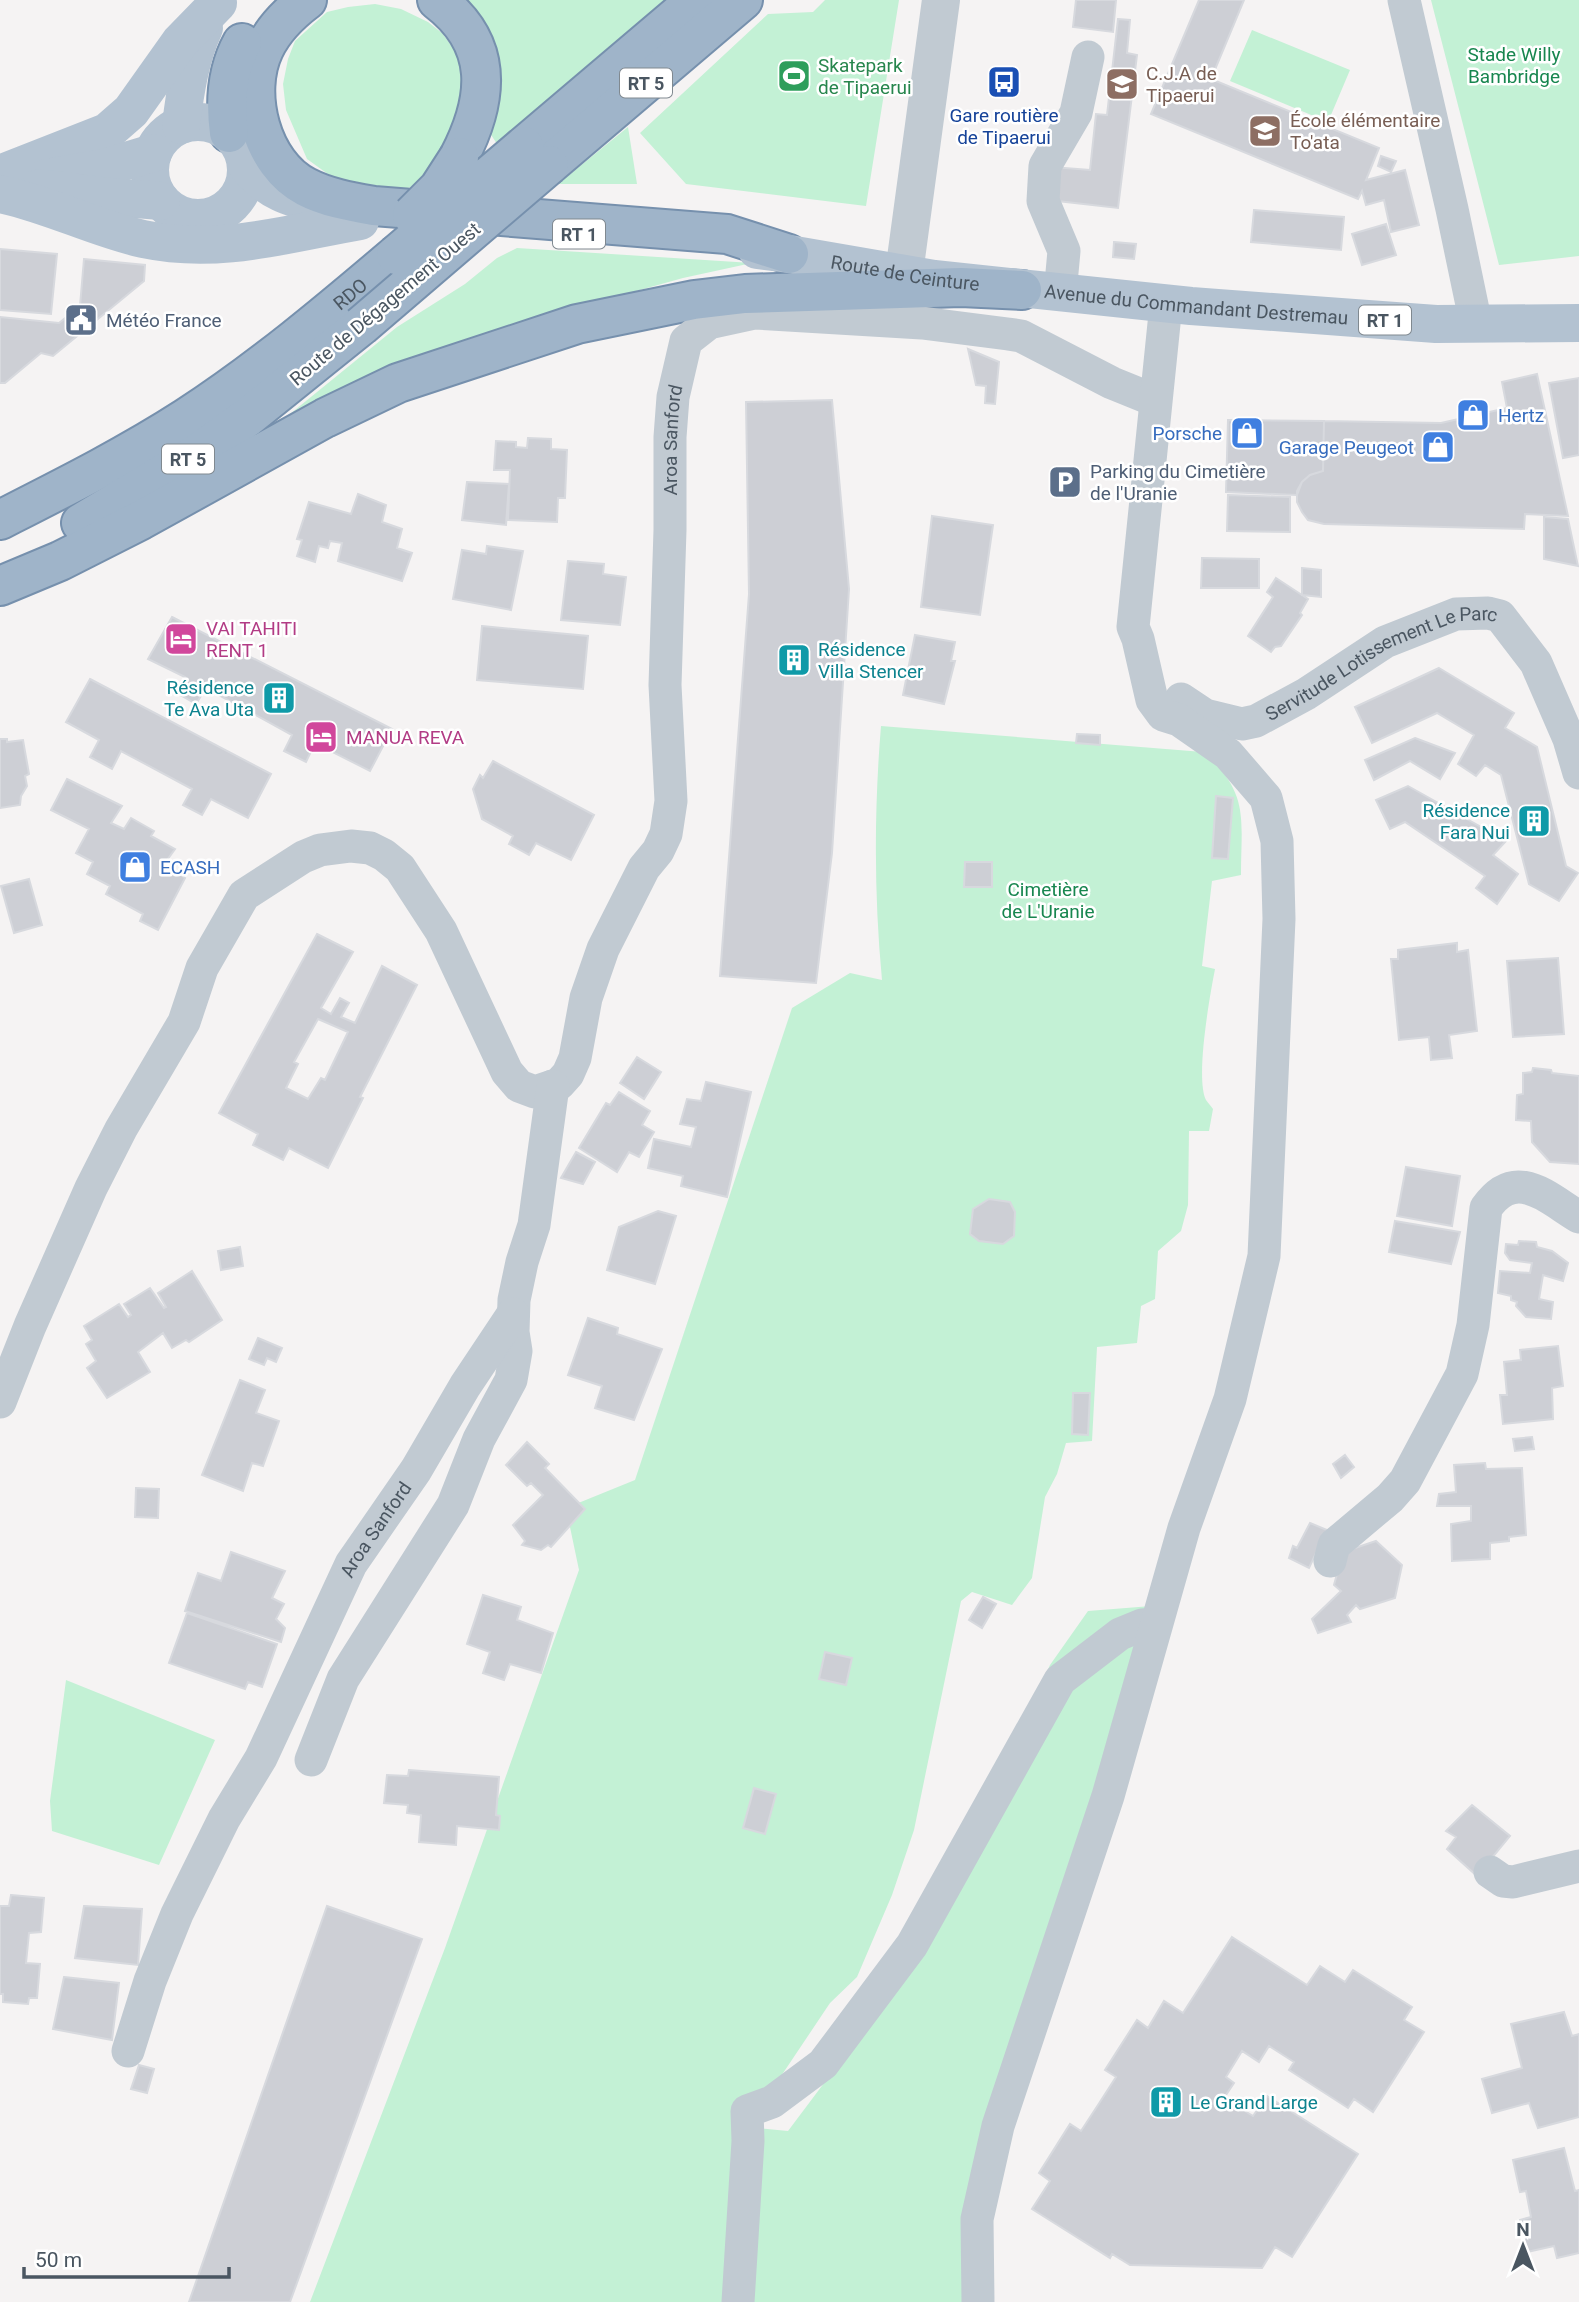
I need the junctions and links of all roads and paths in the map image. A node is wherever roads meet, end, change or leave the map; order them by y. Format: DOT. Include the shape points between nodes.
graph roads {
  1 [pos="307,0"];
  2 [pos="438,0"];
  3 [pos="696,0"];
  4 [pos="743,0"];
  5 [pos="941,0"];
  6 [pos="1404,0"];
  7 [pos="220,2"];
  8 [pos="1088,57"];
  9 [pos="181,125"];
  10 [pos="238,148"];
  11 [pos="153,153"];
  12 [pos="537,156"];
  13 [pos="3,184"];
  14 [pos="161,201"];
  15 [pos="233,205"];
  16 [pos="384,239"];
  17 [pos="789,254"];
  18 [pos="904,273"];
  19 [pos="1022,290"];
  20 [pos="1060,293"];
  21 [pos="1166,304"];
  22 [pos="1579,323"];
  23 [pos="1476,324"];
  24 [pos="1154,400"];
  25 [pos="0,520"];
  26 [pos="0,569"];
  27 [pos="0,586"];
  28 [pos="1145,672"];
  29 [pos="1579,773"];
  30 [pos="553,1086"];
  31 [pos="1579,1217"];
  32 [pos="513,1314"];
  33 [pos="0,1402"];
  34 [pos="1330,1561"];
  35 [pos="1155,1624"];
  36 [pos="310,1760"];
  37 [pos="1579,1866"];
  38 [pos="1490,1872"];
  39 [pos="128,2051"];
  40 [pos="737,2302"];
  41 [pos="978,2302"];
  1 -- 10 [label="highway" via="267,17 250,30 234,58 226,102"];
  1 -- 17 [label="highway" via="286,18 264,49 254,101 267,145 283,170 305,187 374,206 727,234"];
  2 -- 16 [label="highway, bridge" via="467,31 478,57 479,111 473,131 439,188"];
  3 -- 12 [label="highway, Route de Dégagement Ouest / RT 5"];
  4 -- 12 [label="highway, Route de Dégagement Ouest / RT 5"];
  5 -- 18 [label="street"];
  6 -- 23 [label="street"];
  7 -- 9 [label="main road" via="202,32"];
  7 -- 13 [label="main road" via="180,42 131,111 107,132"];
  8 -- 20 [label="street" via="1076,113 1045,166 1043,201 1064,251"];
  9 -- 10 [label="main road, RT 1" via="201,122 221,127"];
  9 -- 11 [label="main road" via="164,136"];
  10 -- 15 [label="main road" via="244,188"];
  10 -- 16 [label="main road, RT 1" via="256,177 279,194"];
  11 -- 13 [label="main road" via="103,168"];
  11 -- 14 [label="main road" via="150,173"];
  12 -- 16 [label="highway, Route de Dégagement Ouest / RT 5, bridge"];
  12 -- 26 [label="highway, Route de Dégagement Ouest / RT 5, bridge" via="361,326 258,410 198,453"];
  13 -- 14 [label="main road, RT 1"];
  13 -- 16 [label="main road, RT 1" via="20,198 145,239 227,245"];
  14 -- 15 [label="main road, RT 1" via="176,214 196,219 216,216"];
  15 -- 16 [label="main road, RT 1"];
  16 -- 17 [label="main road, RT 1" via="620,236"];
  16 -- 25 [label="highway, Route de Dégagement Ouest / RT 5" via="303,331 238,383 130,453"];
  17 -- 18 [label="main road, Route de Ceinture / RT 1"];
  18 -- 19 [label="main road, Route de Ceinture / RT 1"];
  19 -- 20 [label="main road, Avenue du Commandant Destremau / RT 1"];
  19 -- 27 [label="highway" via="961,287 745,294 577,324 398,383 313,424 141,520"];
  20 -- 21 [label="main road, Avenue du Commandant Destremau / RT 1"];
  21 -- 23 [label="main road, Avenue du Commandant Destremau / RT 1"];
  21 -- 24 [label="street"];
  22 -- 23 [label="main road, Avenue du Commandant Destremau / RT 1"];
  24 -- 28 [label="street" via="1133,627"];
  24 -- 30 [label="street, Aroa Sanford" via="1021,336 996,332 754,313 709,323 686,341 673,397 670,437 665,685 670,818 658,851 644,868 603,949 575,1058 568,1074"];
  28 -- 29 [label="street, Servitude Lotissement Le Parc" via="1205,715 1249,723 1306,694 1385,642 1456,614 1488,613 1500,617 1536,663"];
  28 -- 35 [label="street" via="1152,700 1163,715 1179,720 1228,754 1266,798 1277,841 1279,919 1264,1256 1230,1399"];
  30 -- 32 [label="street" via="534,1225"];
  30 -- 33 [label="street" via="535,1092 519,1086 507,1072 441,931 400,868 370,848 320,850 303,857 244,895 202,968 184,1022 91,1188"];
  31 -- 34 [label="street" via="1530,1187 1506,1190 1493,1198 1486,1208 1473,1325 1462,1374 1405,1481 1334,1545"];
  32 -- 36 [label="street" via="516,1351 511,1380 479,1439 453,1505 343,1679"];
  32 -- 39 [label="street, Aroa Sanford" via="351,1564 261,1758 224,1819 177,1914"];
  35 -- 40 [label="street" via="1120,1634 1060,1680 912,1945 823,2064 772,2102 747,2111"];
  35 -- 41 [label="street" via="1108,1796 998,2126 977,2219"];
  37 -- 38 [label="street" via="1513,1882"];
}
